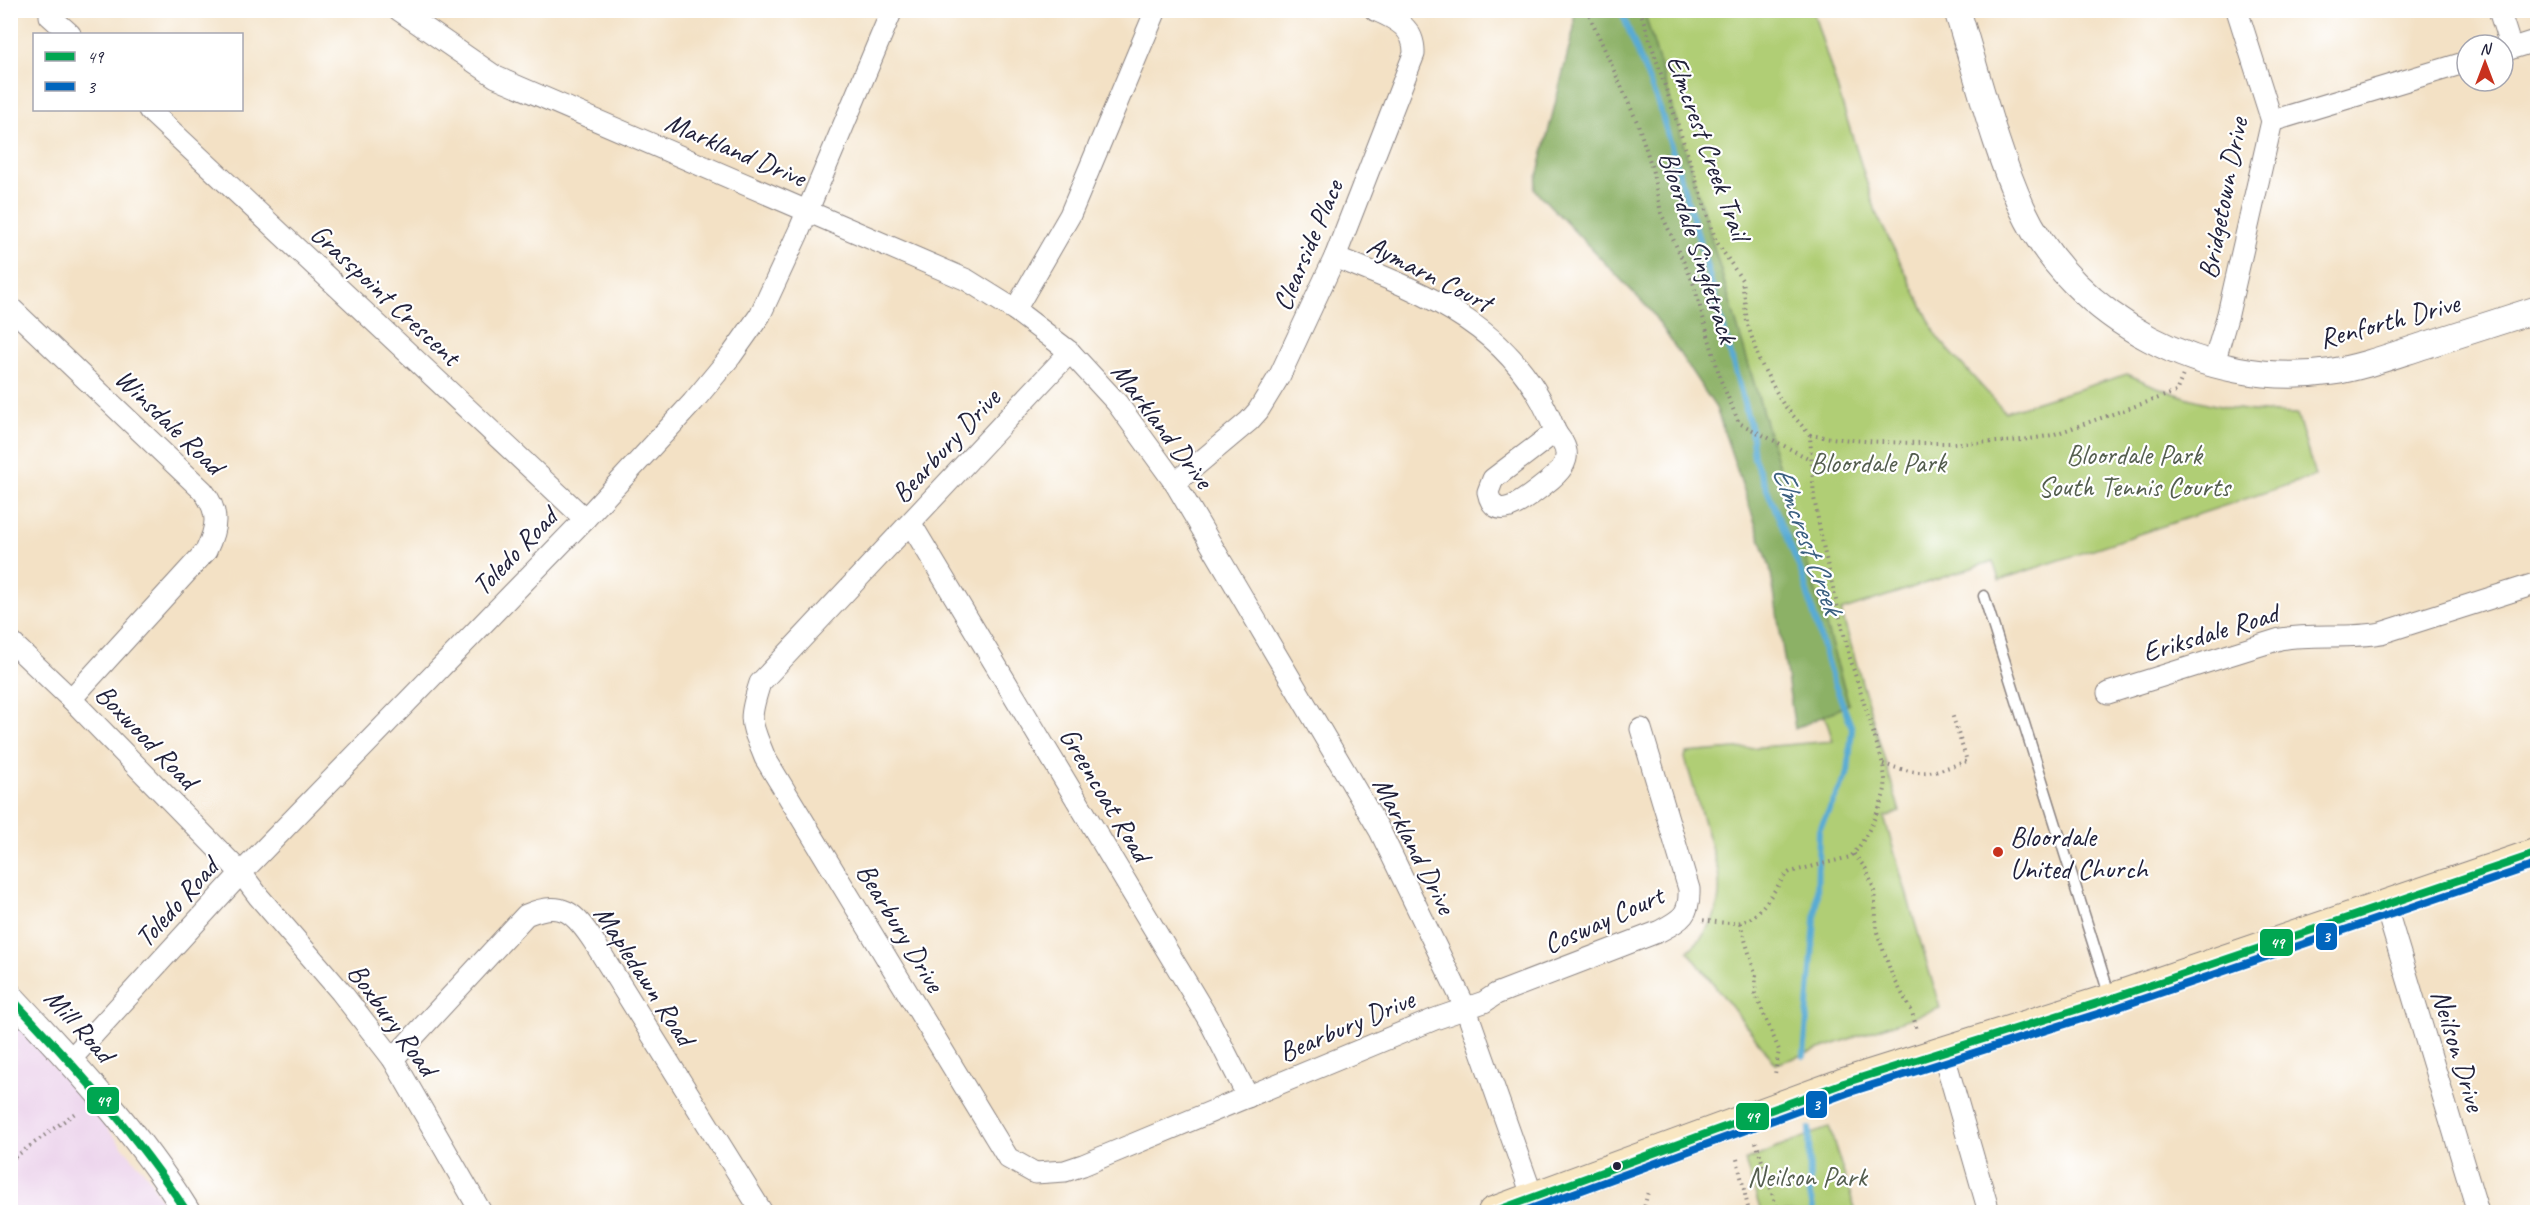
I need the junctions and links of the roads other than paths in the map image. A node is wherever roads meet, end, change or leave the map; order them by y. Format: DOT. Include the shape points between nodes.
graph roads {
  1 [pos="50,10"];
  2 [pos="399,10"];
  3 [pos="892,10"];
  4 [pos="1156,10"];
  5 [pos="1375,10"];
  6 [pos="1957,10"];
  7 [pos="2237,10"];
  8 [pos="2499,10"];
  9 [pos="69,33"];
  10 [pos="2504,33"];
  11 [pos="2538,40"];
  12 [pos="2515,47"];
  13 [pos="2455,66"];
  14 [pos="150,111"];
  15 [pos="2272,122"];
  16 [pos="808,211"];
  17 [pos="1335,257"];
  18 [pos="10,307"];
  19 [pos="2538,309"];
  20 [pos="1015,310"];
  21 [pos="1070,352"];
  22 [pos="2214,363"];
  23 [pos="1555,432"];
  24 [pos="1176,483"];
  25 [pos="585,519"];
  26 [pos="911,524"];
  27 [pos="2538,583"];
  28 [pos="1984,596"];
  29 [pos="10,641"];
  30 [pos="2108,693"];
  31 [pos="71,699"];
  32 [pos="1641,729"];
  33 [pos="2538,853"];
  34 [pos="241,873"];
  35 [pos="2385,904"];
  36 [pos="10,996"];
  37 [pos="2110,999"];
  38 [pos="1466,1009"];
  39 [pos="1943,1052"];
  40 [pos="393,1059"];
  41 [pos="70,1060"];
  42 [pos="1248,1097"];
  43 [pos="1535,1205"];
  44 [pos="187,1212"];
  45 [pos="481,1212"];
  46 [pos="762,1212"];
  47 [pos="1493,1212"];
  48 [pos="1989,1212"];
  49 [pos="2478,1212"];
  1 -- 9 [label="street" via="50,16"];
  2 -- 16 [label="street, Markland Drive" via="496,77"];
  3 -- 16 [label="street, Toledo Road"];
  4 -- 20 [label="street" via="1070,215"];
  5 -- 17 [label="street, Clearside Place" via="1407,28 1414,54"];
  6 -- 22 [label="street, Renforth Drive" via="2008,174 2044,245 2068,276 2126,326 2175,351"];
  7 -- 15 [label="street, Bridgetown Drive"];
  8 -- 10 [label="street"];
  11 -- 12 [label="street"];
  13 -- 15 [label="street"];
  14 -- 25 [label="street, Grasspoint Crescent"];
  15 -- 22 [label="street, Bridgetown Drive"];
  16 -- 20 [label="street, Markland Drive" via="967,280"];
  16 -- 25 [label="street, Toledo Road" via="760,315 731,356"];
  17 -- 23 [label="street, Aymarn Court" via="1445,306 1490,335 1527,376 1545,404"];
  17 -- 24 [label="street, Clearside Place" via="1280,375 1258,411"];
  18 -- 31 [label="street, Winsdale Road" via="203,491 212,503 215,517 214,534 206,551"];
  19 -- 22 [label="street, Renforth Drive" via="2378,361 2327,372 2260,372"];
  20 -- 21 [label="street, Markland Drive"];
  21 -- 24 [label="street, Markland Drive" via="1117,403"];
  21 -- 26 [label="street, Bearbury Drive"];
  24 -- 38 [label="street, Markland Drive" via="1380,831"];
  25 -- 34 [label="street, Toledo Road"];
  26 -- 42 [label="street, Greencoat Road" via="1210,1022"];
  26 -- 42 [label="street, Bearbury Drive" via="760,684 751,719 765,758 1008,1158 1035,1173 1065,1171"];
  27 -- 30 [label="street, Eriksdale Road" via="2381,633 2280,639"];
  28 -- 37 [label="lane"];
  29 -- 31 [label="street, Boxwood Road"];
  31 -- 34 [label="street, Boxwood Road"];
  32 -- 38 [label="street, Cosway Court" via="1689,889 1690,903 1684,916 1660,931"];
  33 -- 35 [label="main road"];
  34 -- 40 [label="street, Boxbury Road"];
  34 -- 41 [label="street, Toledo Road"];
  35 -- 37 [label="main road"];
  35 -- 49 [label="street, Neilson Drive"];
  36 -- 41 [label="street, Mill Road"];
  37 -- 39 [label="main road"];
  38 -- 42 [label="street, Bearbury Drive"];
  38 -- 43 [label="street, Markland Drive"];
  39 -- 43 [label="main road" via="1748,1118"];
  39 -- 48 [label="street"];
  40 -- 45 [label="street, Boxbury Road"];
  40 -- 46 [label="street, Mapledawn Road" via="526,915 540,909 568,911 579,919 594,942"];
  41 -- 44 [label="street, Mill Road" via="163,1173"];
  43 -- 47 [label="main road"];
}
